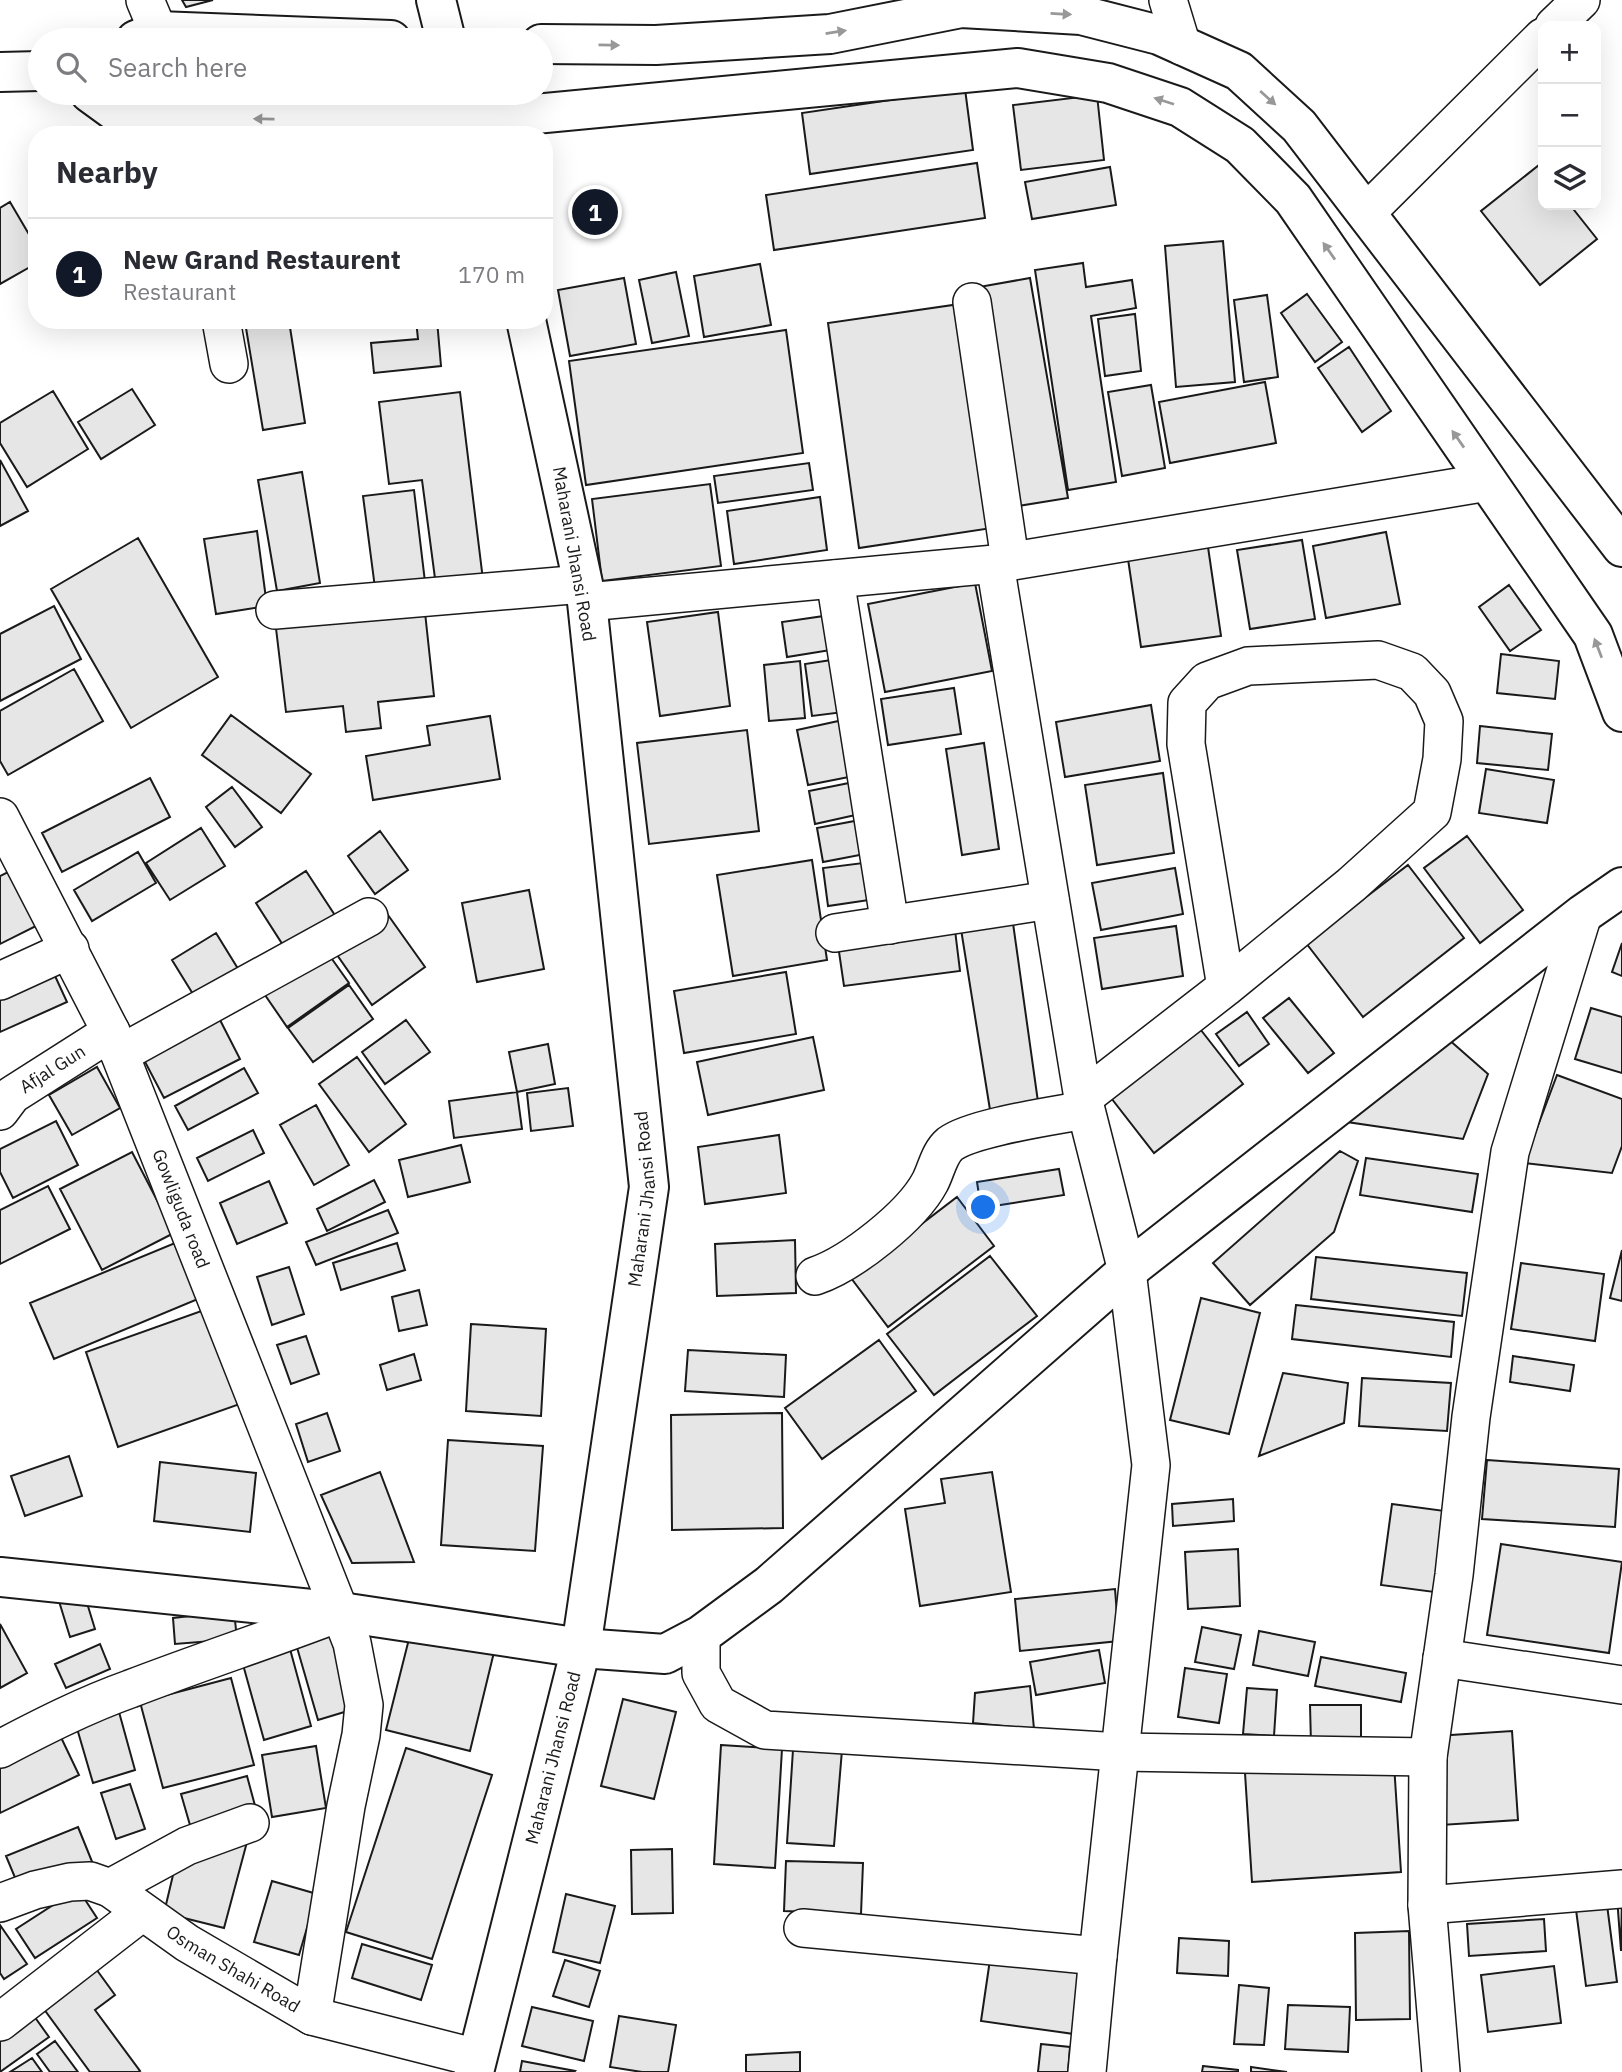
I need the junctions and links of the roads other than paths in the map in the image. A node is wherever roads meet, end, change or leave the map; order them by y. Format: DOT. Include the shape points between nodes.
graph roads {
  1 [pos="436,0"];
  2 [pos="1168,0"];
  3 [pos="1581,0"];
  4 [pos="967,4"];
  5 [pos="1559,21"];
  6 [pos="146,24"];
  7 [pos="207,28"];
  8 [pos="443,28"];
  9 [pos="1538,42"];
  10 [pos="553,44"];
  11 [pos="1182,46"];
  12 [pos="28,71"];
  13 [pos="0,72"];
  14 [pos="106,105"];
  15 [pos="184,126"];
  16 [pos="492,126"];
  17 [pos="1366,213"];
  18 [pos="972,302"];
  19 [pos="223,329"];
  20 [pos="528,329"];
  21 [pos="229,364"];
  22 [pos="1488,482"];
  23 [pos="1622,547"];
  24 [pos="1002,562"];
  25 [pos="835,579"];
  26 [pos="585,593"];
  27 [pos="275,610"];
  28 [pos="1622,712"];
  29 [pos="0,817"];
  30 [pos="1622,887"];
  31 [pos="1050,900"];
  32 [pos="1583,914"];
  33 [pos="369,917"];
  34 [pos="890,925"];
  35 [pos="835,933"];
  36 [pos="70,949"];
  37 [pos="0,981"];
  38 [pos="1226,987"];
  39 [pos="116,1043"];
  40 [pos="1084,1104"];
  41 [pos="0,1111"];
  42 [pos="1127,1271"];
  43 [pos="814,1276"];
  44 [pos="0,1577"];
  45 [pos="341,1612"];
  46 [pos="702,1635"];
  47 [pos="581,1648"];
  48 [pos="1443,1658"];
  49 [pos="1622,1685"];
  50 [pos="0,1749"];
  51 [pos="1120,1752"];
  52 [pos="1428,1758"];
  53 [pos="250,1823"];
  54 [pos="110,1888"];
  55 [pos="1622,1889"];
  56 [pos="0,1903"];
  57 [pos="1427,1905"];
  58 [pos="142,1912"];
  59 [pos="803,1928"];
  60 [pos="1098,1956"];
  61 [pos="312,2016"];
  62 [pos="0,2022"];
  63 [pos="475,2065"];
  64 [pos="1087,2072"];
  65 [pos="1441,2072"];
  1 -- 8 [label="main road"];
  2 -- 11 [label="street"];
  3 -- 5 [label="street"];
  10 -- 4 [label="main road, one-way" via="656,45 830,34"];
  4 -- 11 [label="main road, one-way" via="1081,15"];
  6 -- 7 [label="main road"];
  9 -- 17 [label="street"];
  11 -- 17 [label="main road, one-way" via="1238,71 1299,126"];
  12 -- 13 [label="main road"];
  14 -- 15 [label="main road" via="123,117"];
  22 -- 16 [label="main road, one-way" via="1293,199 1240,145 1180,107 1108,83 1018,68 535,114"];
  17 -- 23 [label="main road"];
  18 -- 24 [label="street"];
  19 -- 21 [label="street"];
  20 -- 26 [label="main road, Maharani Jhansi Road"];
  22 -- 24 [label="street"];
  28 -- 22 [label="main road, one-way" via="1593,635"];
  24 -- 25 [label="street"];
  24 -- 31 [label="street"];
  25 -- 26 [label="street"];
  25 -- 34 [label="street"];
  26 -- 27 [label="street"];
  26 -- 47 [label="main road, Maharani Jhansi Road" via="649,1187"];
  29 -- 36 [label="street, Gowliguda road"];
  30 -- 32 [label="main road"];
  31 -- 34 [label="street"];
  31 -- 40 [label="street"];
  32 -- 42 [label="main road"];
  32 -- 48 [label="street" via="1510,1152 1471,1416"];
  33 -- 39 [label="street, Afjal Gun"];
  34 -- 35 [label="street"];
  36 -- 37 [label="street"];
  36 -- 39 [label="street, Gowliguda road"];
  38 -- 38 [label="street" via="1432,812 1444,722 1432,693 1412,672 1378,660 1248,666 1207,681 1187,703 1186,744"];
  38 -- 40 [label="street"];
  39 -- 41 [label="street, Afjal Gun" via="12,1095"];
  39 -- 45 [label="street, Gowliguda road"];
  40 -- 42 [label="street"];
  40 -- 43 [label="street" via="971,1134 948,1145 930,1183 884,1233 834,1270"];
  42 -- 46 [label="main road" via="769,1586"];
  42 -- 51 [label="street" via="1151,1465"];
  44 -- 45 [label="main road"];
  45 -- 47 [label="main road"];
  45 -- 50 [label="street" via="129,1689"];
  45 -- 61 [label="street, Gowliguda road" via="364,1705"];
  46 -- 47 [label="main road" via="664,1654"];
  46 -- 51 [label="street" via="701,1673 718,1704 765,1730"];
  47 -- 63 [label="main road, Maharani Jhansi Road"];
  48 -- 49 [label="street"];
  48 -- 52 [label="street"];
  51 -- 52 [label="street"];
  51 -- 60 [label="street"];
  52 -- 57 [label="street"];
  53 -- 54 [label="street" via="187,1846"];
  54 -- 56 [label="street, Osman Shahi Road" via="90,1881 70,1882"];
  54 -- 58 [label="street, Osman Shahi Road"];
  55 -- 57 [label="street"];
  57 -- 65 [label="street"];
  58 -- 61 [label="street, Osman Shahi Road"];
  58 -- 62 [label="street"];
  59 -- 60 [label="street"];
  60 -- 64 [label="street"];
  61 -- 63 [label="street, Osman Shahi Road"];
}
